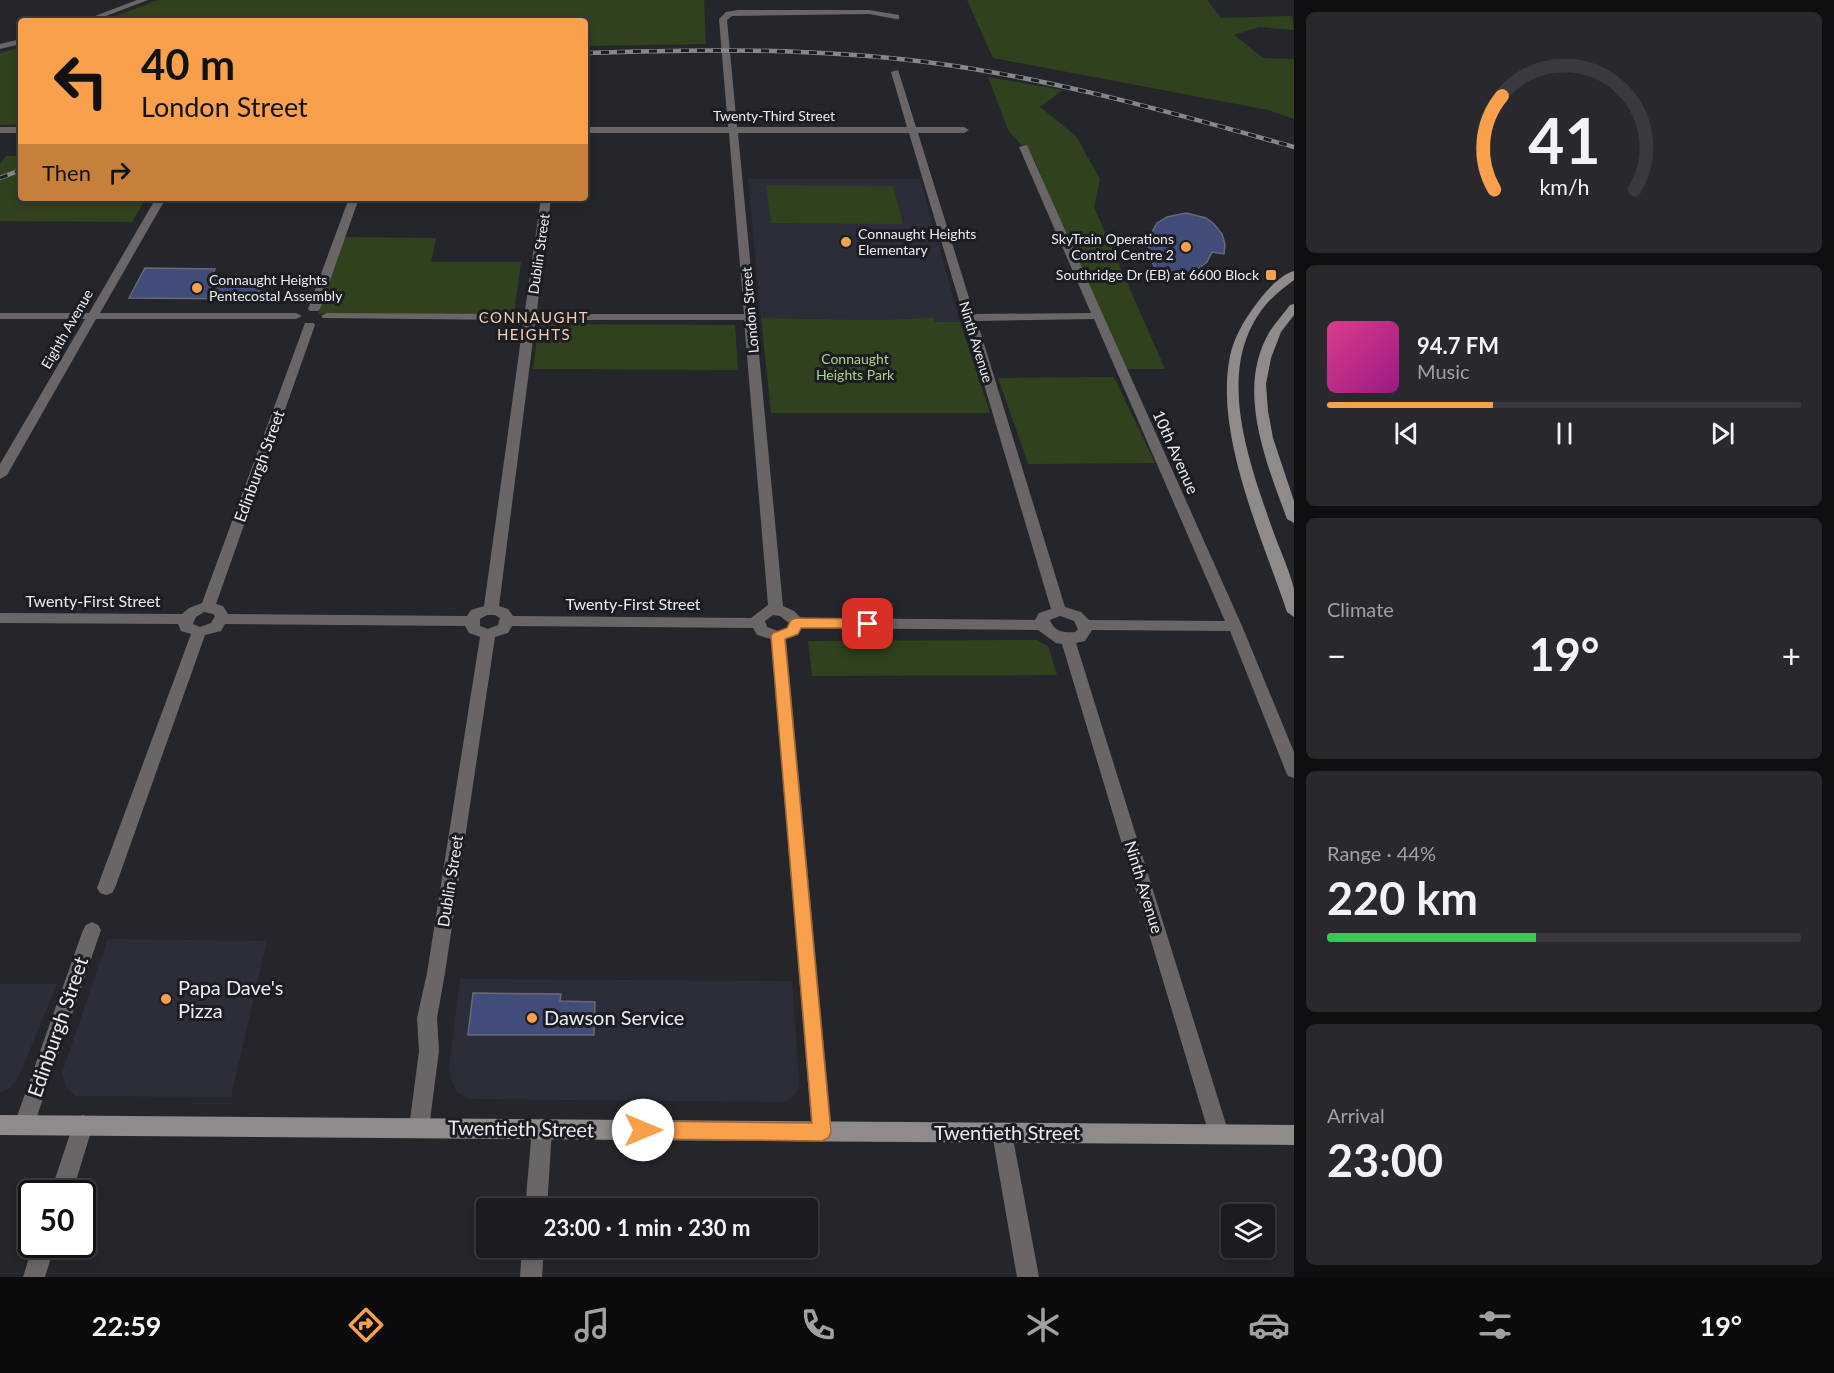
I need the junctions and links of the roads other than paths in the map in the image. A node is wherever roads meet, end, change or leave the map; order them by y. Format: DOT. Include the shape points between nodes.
graph roads {
  1 [pos="144,0"];
  2 [pos="896,17"];
  3 [pos="94,18"];
  4 [pos="18,42"];
  5 [pos="0,47"];
  6 [pos="895,72"];
  7 [pos="588,129"];
  8 [pos="0,130"];
  9 [pos="18,130"];
  10 [pos="734,130"];
  11 [pos="911,130"];
  12 [pos="964,130"];
  13 [pos="1024,147"];
  14 [pos="159,201"];
  15 [pos="353,201"];
  16 [pos="546,201"];
  17 [pos="1294,274"];
  18 [pos="1294,307"];
  19 [pos="314,309"];
  20 [pos="531,310"];
  21 [pos="0,316"];
  22 [pos="296,316"];
  23 [pos="327,316"];
  24 [pos="1098,316"];
  25 [pos="92,317"];
  26 [pos="517,317"];
  27 [pos="545,317"];
  28 [pos="750,317"];
  29 [pos="968,318"];
  30 [pos="529,324"];
  31 [pos="309,325"];
  32 [pos="0,475"];
  33 [pos="1294,519"];
  34 [pos="208,607"];
  35 [pos="491,609"];
  36 [pos="777,610"];
  37 [pos="1059,611"];
  38 [pos="1294,612"];
  39 [pos="0,618"];
  40 [pos="186,619"];
  41 [pos="222,619"];
  42 [pos="471,621"];
  43 [pos="508,621"];
  44 [pos="757,623"];
  45 [pos="796,623"];
  46 [pos="1043,625"];
  47 [pos="1084,625"];
  48 [pos="1235,626"];
  49 [pos="199,632"];
  50 [pos="488,634"];
  51 [pos="778,636"];
  52 [pos="1068,640"];
  53 [pos="1294,772"];
  54 [pos="106,888"];
  55 [pos="92,930"];
  56 [pos="0,1125"];
  57 [pos="24,1125"];
  58 [pos="83,1125"];
  59 [pos="419,1128"];
  60 [pos="542,1129"];
  61 [pos="822,1132"];
  62 [pos="1002,1133"];
  63 [pos="1220,1134"];
  64 [pos="1294,1135"];
  65 [pos="65,1180"];
  66 [pos="537,1198"];
  67 [pos="40,1258"];
  68 [pos="532,1258"];
  69 [pos="34,1277"];
  70 [pos="531,1277"];
  71 [pos="1028,1277"];
  1 -- 3 [label="street"];
  2 -- 10 [label="street, London Street" via="869,12 729,14 723,19"];
  4 -- 5 [label="street"];
  6 -- 11 [label="street, Ninth Avenue"];
  7 -- 10 [label="street, Twenty-Third Street"];
  8 -- 9 [label="street"];
  10 -- 11 [label="street, Twenty-Third Street"];
  10 -- 28 [label="street, London Street"];
  11 -- 12 [label="street, Twenty-Third Street"];
  11 -- 29 [label="street, Ninth Avenue"];
  13 -- 24 [label="street, 10th Avenue"];
  14 -- 25 [label="street, Eighth Avenue"];
  15 -- 19 [label="street"];
  16 -- 20 [label="street, Dublin Street"];
  17 -- 38 [label="main road" via="1265,299 1251,319 1234,365 1231,394 1242,460"];
  18 -- 33 [label="main road" via="1275,333 1266,357 1260,416 1266,444"];
  19 -- 22 [label="street"];
  19 -- 23 [label="street"];
  20 -- 26 [label="street"];
  20 -- 27 [label="street"];
  21 -- 25 [label="street"];
  22 -- 25 [label="street"];
  22 -- 31 [label="street" via="300,323"];
  23 -- 26 [label="street"];
  23 -- 31 [label="street"];
  24 -- 29 [label="street"];
  24 -- 48 [label="street, 10th Avenue"];
  25 -- 32 [label="street, Eighth Avenue"];
  26 -- 30 [label="street"];
  27 -- 28 [label="street"];
  27 -- 30 [label="street"];
  28 -- 36 [label="street, London Street"];
  29 -- 37 [label="street, Ninth Avenue"];
  30 -- 35 [label="street"];
  31 -- 34 [label="street, Edinburgh Street"];
  34 -- 40 [label="street" via="192,612"];
  34 -- 41 [label="street" via="218,610"];
  35 -- 42 [label="street" via="476,614"];
  35 -- 43 [label="street" via="502,612"];
  36 -- 44 [label="street" via="765,612"];
  36 -- 45 [label="street" via="788,613"];
  37 -- 46 [label="street" via="1048,614"];
  37 -- 47 [label="street" via="1078,617"];
  39 -- 40 [label="street, Twenty-First Street"];
  40 -- 49 [label="street" via="186,627"];
  41 -- 42 [label="street"];
  41 -- 49 [label="street" via="216,627"];
  42 -- 50 [label="street" via="477,632"];
  43 -- 44 [label="street, Twenty-First Street"];
  43 -- 50 [label="street" via="499,632"];
  44 -- 51 [label="street" via="766,633"];
  45 -- 46 [label="street"];
  45 -- 51 [label="street" via="793,631"];
  46 -- 52 [label="street" via="1055,637"];
  47 -- 48 [label="street"];
  47 -- 52 [label="street" via="1080,637"];
  48 -- 53 [label="street, 10th Avenue"];
  49 -- 54 [label="street"];
  50 -- 59 [label="street, Dublin Street" via="427,1018 429,1051"];
  51 -- 61 [label="street"];
  52 -- 63 [label="street, Ninth Avenue"];
  55 -- 57 [label="street, Edinburgh Street"];
  56 -- 57 [label="main road, Twentieth Street"];
  57 -- 58 [label="main road, Twentieth Street"];
  58 -- 59 [label="main road, Twentieth Street"];
  58 -- 65 [label="street"];
  59 -- 60 [label="main road, Twentieth Street"];
  60 -- 61 [label="main road, Twentieth Street"];
  60 -- 66 [label="street"];
  61 -- 62 [label="main road, Twentieth Street"];
  62 -- 63 [label="main road, Twentieth Street"];
  62 -- 71 [label="street"];
  63 -- 64 [label="main road, Twentieth Street"];
  67 -- 69 [label="street"];
  68 -- 70 [label="street"];
}
